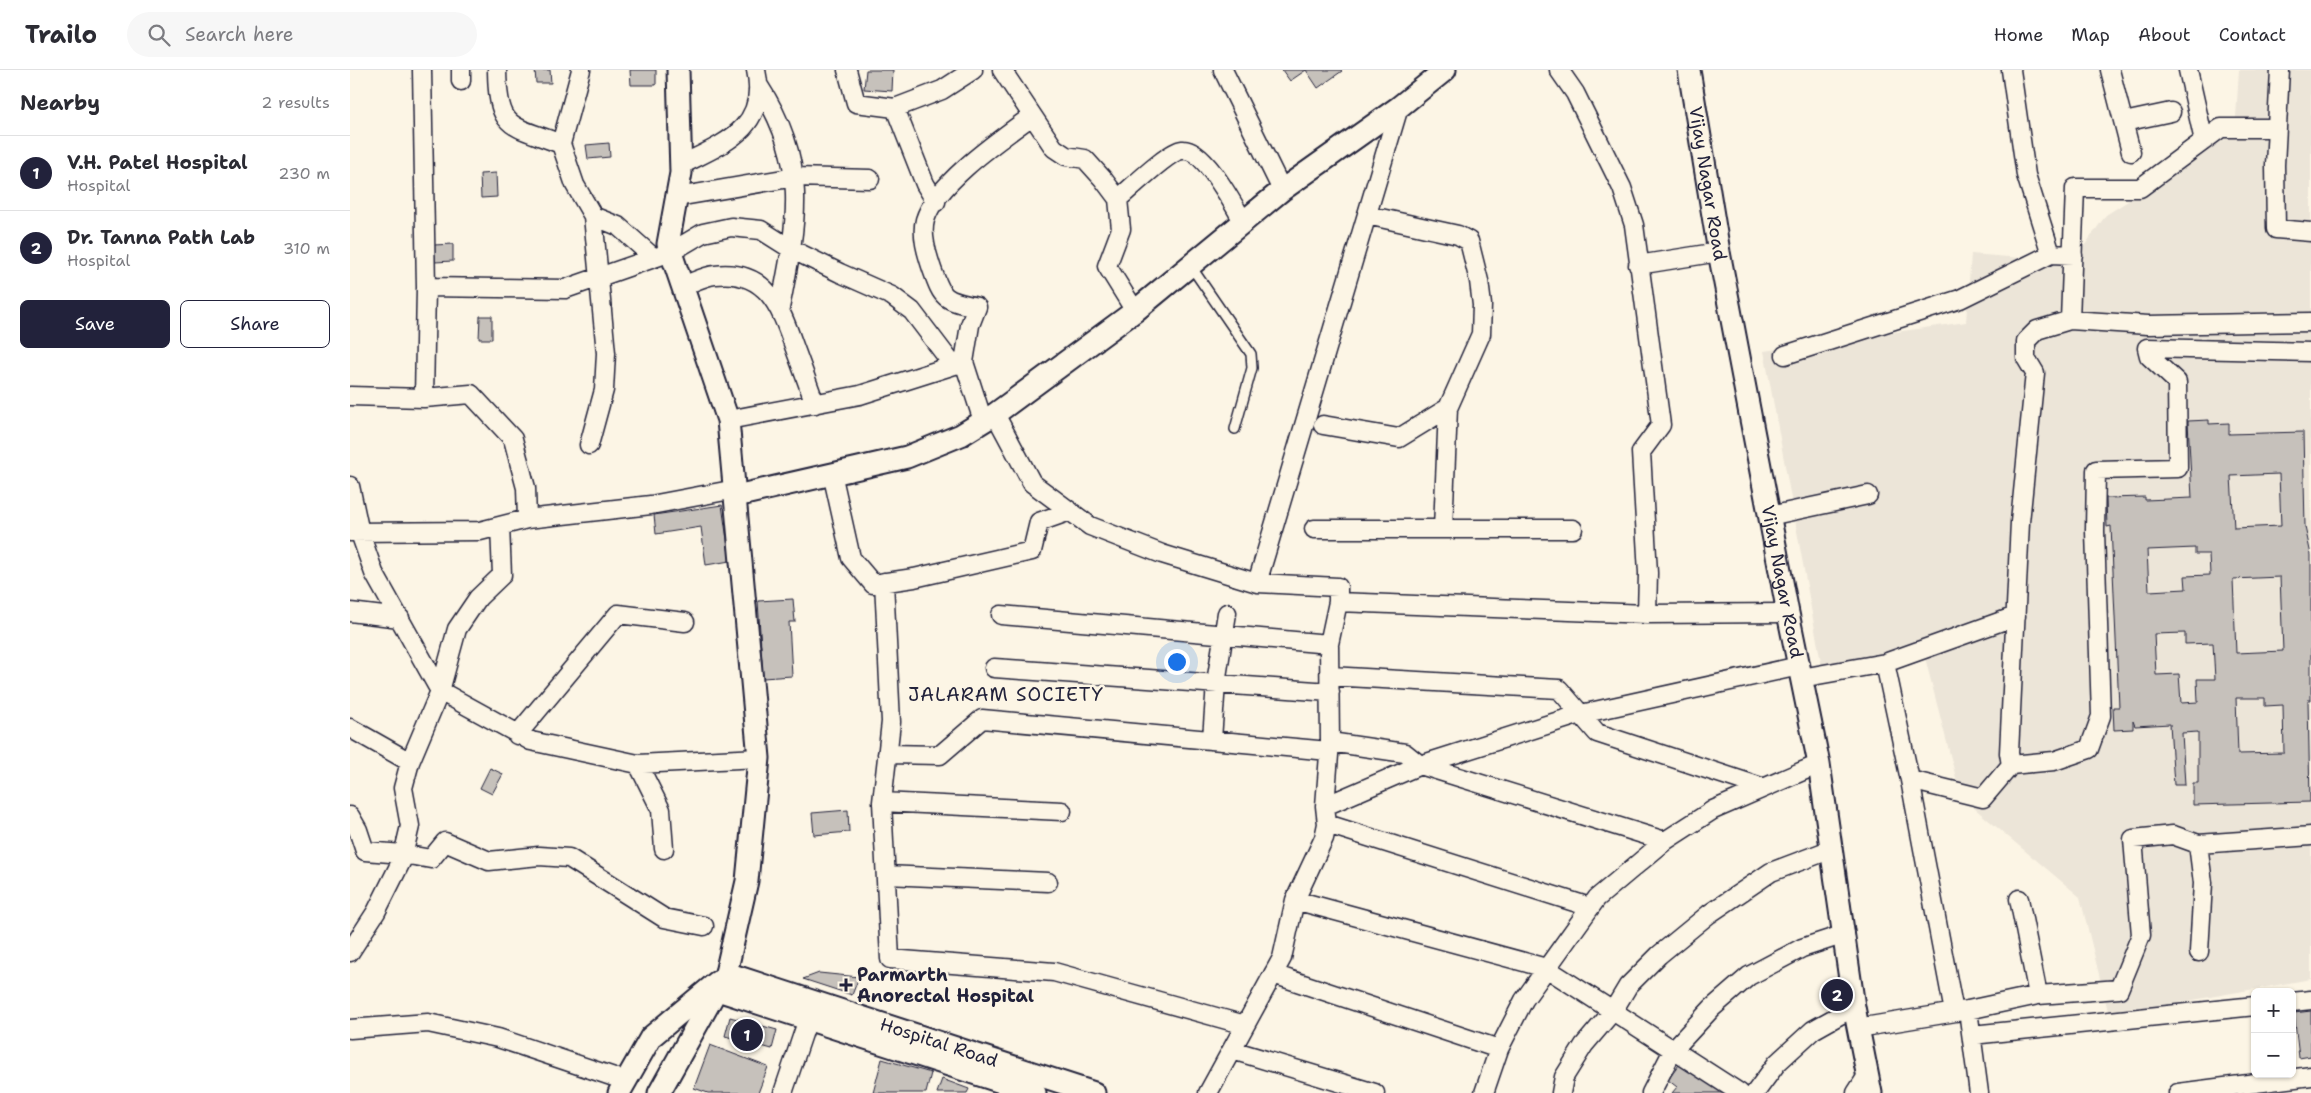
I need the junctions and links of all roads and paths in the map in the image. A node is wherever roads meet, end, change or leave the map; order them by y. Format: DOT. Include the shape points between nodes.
graph roads {
  1 [pos="422,70"];
  2 [pos="497,70"];
  3 [pos="581,70"];
  4 [pos="678,70"];
  5 [pos="847,70"];
  6 [pos="973,70"];
  7 [pos="1002,70"];
  8 [pos="1223,70"];
  9 [pos="1445,70"];
  10 [pos="1559,70"];
  11 [pos="1689,70"];
  12 [pos="2010,70"];
  13 [pos="2110,70"];
  14 [pos="2188,70"];
  15 [pos="2280,70"];
  16 [pos="757,78"];
  17 [pos="1399,107"];
  18 [pos="895,108"];
  19 [pos="2171,112"];
  20 [pos="1032,116"];
  21 [pos="2124,122"];
  22 [pos="2277,128"];
  23 [pos="2204,141"];
  24 [pos="561,144"];
  25 [pos="2131,152"];
  26 [pos="681,165"];
  27 [pos="794,177"];
  28 [pos="870,179"];
  29 [pos="1282,190"];
  30 [pos="677,196"];
  31 [pos="1118,199"];
  32 [pos="936,202"];
  33 [pos="1367,215"];
  34 [pos="593,216"];
  35 [pos="1243,221"];
  36 [pos="2311,232"];
  37 [pos="791,249"];
  38 [pos="1719,252"];
  39 [pos="2051,254"];
  40 [pos="662,255"];
  41 [pos="2073,255"];
  42 [pos="1190,265"];
  43 [pos="1638,265"];
  44 [pos="599,278"];
  45 [pos="682,286"];
  46 [pos="426,287"];
  47 [pos="780,308"];
  48 [pos="1135,311"];
  49 [pos="2070,320"];
  50 [pos="2311,322"];
  51 [pos="2311,352"];
  52 [pos="1785,355"];
  53 [pos="958,364"];
  54 [pos="350,396"];
  55 [pos="424,398"];
  56 [pos="815,404"];
  57 [pos="1448,408"];
  58 [pos="989,418"];
  59 [pos="728,420"];
  60 [pos="1324,425"];
  61 [pos="1236,429"];
  62 [pos="589,445"];
  63 [pos="832,473"];
  64 [pos="350,486"];
  65 [pos="736,493"];
  66 [pos="1868,496"];
  67 [pos="1070,511"];
  68 [pos="1770,516"];
  69 [pos="527,519"];
  70 [pos="500,526"];
  71 [pos="1314,529"];
  72 [pos="1443,529"];
  73 [pos="1573,529"];
  74 [pos="355,532"];
  75 [pos="884,582"];
  76 [pos="1257,583"];
  77 [pos="1338,602"];
  78 [pos="350,612"];
  79 [pos="1227,613"];
  80 [pos="1788,613"];
  81 [pos="1647,614"];
  82 [pos="1001,615"];
  83 [pos="2016,616"];
  84 [pos="400,618"];
  85 [pos="685,622"];
  86 [pos="1223,635"];
  87 [pos="1328,644"];
  88 [pos="1885,663"];
  89 [pos="994,668"];
  90 [pos="1800,672"];
  91 [pos="1216,683"];
  92 [pos="1330,684"];
  93 [pos="440,691"];
  94 [pos="1581,714"];
  95 [pos="350,728"];
  96 [pos="518,735"];
  97 [pos="1212,739"];
  98 [pos="1330,746"];
  99 [pos="887,754"];
  100 [pos="760,758"];
  101 [pos="410,762"];
  102 [pos="638,764"];
  103 [pos="1819,764"];
  104 [pos="1420,765"];
  105 [pos="2010,766"];
  106 [pos="1910,780"];
  107 [pos="1764,788"];
  108 [pos="882,802"];
  109 [pos="1062,811"];
  110 [pos="1326,815"];
  111 [pos="350,816"];
  112 [pos="2311,836"];
  113 [pos="1665,841"];
  114 [pos="2198,844"];
  115 [pos="664,848"];
  116 [pos="1832,849"];
  117 [pos="404,854"];
  118 [pos="886,875"];
  119 [pos="1048,882"];
  120 [pos="2019,899"];
  121 [pos="1296,900"];
  122 [pos="1590,907"];
  123 [pos="704,926"];
  124 [pos="1845,934"];
  125 [pos="350,952"];
  126 [pos="2199,952"];
  127 [pos="1546,968"];
  128 [pos="1273,974"];
  129 [pos="721,983"];
  130 [pos="2038,995"];
  131 [pos="2311,1000"];
  132 [pos="2296,1002"];
  133 [pos="2251,1006"];
  134 [pos="1613,1011"];
  135 [pos="1961,1011"];
  136 [pos="1856,1017"];
  137 [pos="808,1019"];
  138 [pos="1245,1025"];
  139 [pos="350,1029"];
  140 [pos="1972,1035"];
  141 [pos="1499,1049"];
  142 [pos="1232,1050"];
  143 [pos="1673,1050"];
  144 [pos="2311,1076"];
  145 [pos="622,1087"];
  146 [pos="1865,1087"];
  147 [pos="661,1093"];
  148 [pos="783,1093"];
  149 [pos="1035,1093"];
  150 [pos="1094,1093"];
  151 [pos="1208,1093"];
  152 [pos="1375,1093"];
  153 [pos="1484,1093"];
  154 [pos="1561,1093"];
  155 [pos="1650,1093"];
  156 [pos="1740,1093"];
  157 [pos="1755,1093"];
  158 [pos="1979,1093"];
  159 [pos="2178,1093"];
  1 -- 46 [label="street"];
  2 -- 24 [label="street" via="498,101 505,118 513,126"];
  3 -- 24 [label="street"];
  4 -- 26 [label="street"];
  5 -- 18 [label="street" via="856,103"];
  6 -- 18 [label="street" via="942,90"];
  7 -- 20 [label="street"];
  8 -- 29 [label="street"];
  9 -- 17 [label="street"];
  10 -- 43 [label="street" via="1575,93 1622,188 1634,225"];
  11 -- 38 [label="street, Vijay Nagar Road"];
  12 -- 39 [label="street" via="2026,175"];
  13 -- 21 [label="street"];
  14 -- 23 [label="street"];
  15 -- 22 [label="street"];
  16 -- 26 [label="street" via="757,103 745,125 729,142"];
  16 -- 27 [label="street" via="781,128"];
  17 -- 29 [label="street"];
  17 -- 33 [label="street"];
  18 -- 32 [label="street" via="925,184"];
  19 -- 21 [label="street"];
  20 -- 31 [label="street" via="1054,148 1066,156 1085,159"];
  20 -- 32 [label="street" via="984,150"];
  21 -- 25 [label="street"];
  22 -- 23 [label="street" via="2221,128"];
  22 -- 36 [label="street" via="2276,229"];
  23 -- 41 [label="street" via="2140,188 2075,188"];
  24 -- 34 [label="street" via="576,185"];
  26 -- 30 [label="street"];
  27 -- 28 [label="street"];
  27 -- 30 [label="street"];
  27 -- 37 [label="street" via="796,209"];
  29 -- 35 [label="street"];
  30 -- 40 [label="street" via="668,244"];
  31 -- 35 [label="street" via="1167,158 1180,150 1188,150 1203,159"];
  31 -- 48 [label="street" via="1121,230 1107,266"];
  32 -- 53 [label="street" via="925,220 925,251 940,292 950,301 976,307"];
  33 -- 57 [label="street" via="1458,235 1469,241 1481,297 1481,334"];
  33 -- 76 [label="street"];
  34 -- 40 [label="street" via="618,226"];
  34 -- 44 [label="street"];
  35 -- 42 [label="street"];
  37 -- 40 [label="street" via="761,230 731,227 703,234"];
  37 -- 47 [label="street"];
  37 -- 53 [label="street" via="860,284 892,296 912,311"];
  38 -- 43 [label="street"];
  38 -- 68 [label="street, Vijay Nagar Road"];
  39 -- 41 [label="street"];
  39 -- 52 [label="street" via="1960,300"];
  40 -- 44 [label="street"];
  40 -- 45 [label="street"];
  41 -- 49 [label="street"];
  42 -- 48 [label="street"];
  42 -- 61 [label="lane" via="1251,354 1252,368"];
  43 -- 81 [label="street" via="1661,425 1641,452"];
  44 -- 46 [label="street" via="565,289"];
  44 -- 62 [label="street" via="606,353 604,390"];
  45 -- 47 [label="street" via="713,275 745,277 764,287"];
  45 -- 59 [label="street"];
  46 -- 55 [label="street"];
  47 -- 56 [label="street"];
  48 -- 58 [label="street"];
  49 -- 50 [label="street" via="2148,325"];
  49 -- 83 [label="street" via="2037,330 2026,341 2026,358 2035,373 2020,522"];
  51 -- 105 [label="street" via="2147,348 2149,356 2177,382 2178,468 2096,470 2101,716 2089,749 2054,761"];
  53 -- 56 [label="street" via="860,395"];
  53 -- 58 [label="street"];
  54 -- 55 [label="street"];
  55 -- 69 [label="street" via="471,394 513,438 526,488"];
  56 -- 59 [label="street"];
  57 -- 60 [label="street" via="1399,438"];
  57 -- 72 [label="street"];
  58 -- 63 [label="street" via="961,435 907,458"];
  58 -- 67 [label="street" via="1032,483"];
  59 -- 65 [label="street"];
  63 -- 65 [label="street"];
  63 -- 75 [label="street" via="851,558 873,584"];
  64 -- 74 [label="street"];
  65 -- 69 [label="street"];
  65 -- 100 [label="street"];
  66 -- 68 [label="street"];
  67 -- 75 [label="street" via="1039,522 1032,551"];
  67 -- 76 [label="street" via="1090,526 1162,554"];
  68 -- 80 [label="street, Vijay Nagar Road"];
  69 -- 70 [label="street"];
  70 -- 74 [label="street" via="480,531"];
  70 -- 93 [label="street" via="502,575 478,598 457,629"];
  71 -- 72 [label="street"];
  72 -- 73 [label="street"];
  74 -- 84 [label="street"];
  75 -- 99 [label="street" via="891,722"];
  76 -- 77 [label="street" via="1338,587"];
  77 -- 81 [label="street"];
  77 -- 87 [label="street"];
  78 -- 84 [label="street"];
  79 -- 86 [label="street"];
  80 -- 81 [label="street"];
  80 -- 90 [label="street, Vijay Nagar Road"];
  82 -- 86 [label="street"];
  83 -- 88 [label="street"];
  83 -- 105 [label="street"];
  84 -- 93 [label="street"];
  85 -- 96 [label="street" via="618,614"];
  86 -- 87 [label="street"];
  86 -- 91 [label="street"];
  87 -- 92 [label="street"];
  88 -- 90 [label="street"];
  88 -- 106 [label="street"];
  89 -- 91 [label="street"];
  90 -- 94 [label="street"];
  90 -- 103 [label="street, Vijay Nagar Road"];
  91 -- 92 [label="street"];
  91 -- 97 [label="street"];
  92 -- 94 [label="street" via="1559,689"];
  92 -- 98 [label="street"];
  93 -- 96 [label="street"];
  93 -- 101 [label="street"];
  94 -- 104 [label="street"];
  94 -- 107 [label="street" via="1597,732"];
  95 -- 101 [label="street"];
  96 -- 102 [label="street" via="531,741"];
  97 -- 98 [label="street"];
  97 -- 99 [label="street" via="982,719 940,755"];
  98 -- 104 [label="street" via="1405,753"];
  98 -- 110 [label="street"];
  99 -- 108 [label="street"];
  100 -- 102 [label="street"];
  100 -- 129 [label="street" via="747,881"];
  101 -- 117 [label="street" via="403,788 410,826"];
  102 -- 115 [label="street" via="661,810"];
  103 -- 107 [label="street"];
  103 -- 116 [label="street, Vijay Nagar Road"];
  104 -- 110 [label="street"];
  104 -- 113 [label="street"];
  105 -- 106 [label="street" via="1982,798"];
  106 -- 135 [label="street"];
  107 -- 113 [label="street" via="1713,810"];
  108 -- 109 [label="street"];
  108 -- 118 [label="street"];
  110 -- 121 [label="street" via="1324,838"];
  110 -- 122 [label="street"];
  111 -- 117 [label="street" via="365,851"];
  112 -- 114 [label="street"];
  113 -- 122 [label="street" via="1596,898"];
  114 -- 126 [label="street" via="2203,883"];
  114 -- 130 [label="street" via="2173,836 2133,839 2141,935 2119,989"];
  116 -- 124 [label="street, Vijay Nagar Road"];
  116 -- 134 [label="street" via="1771,872 1709,914 1628,986"];
  117 -- 123 [label="street" via="431,859 444,842 489,861 539,856 570,858 664,918"];
  117 -- 125 [label="street" via="376,912"];
  118 -- 119 [label="street"];
  118 -- 138 [label="street" via="890,959 1054,972"];
  120 -- 130 [label="street"];
  121 -- 127 [label="street"];
  121 -- 128 [label="street" via="1282,958"];
  122 -- 127 [label="street"];
  124 -- 136 [label="street, Vijay Nagar Road"];
  124 -- 143 [label="street" via="1802,948 1749,976 1712,1008"];
  127 -- 134 [label="street"];
  127 -- 141 [label="street" via="1524,1000"];
  128 -- 138 [label="street"];
  128 -- 141 [label="street"];
  129 -- 137 [label="street, Hospital Road" via="721,991"];
  129 -- 145 [label="street" via="651,1036"];
  129 -- 147 [label="street"];
  129 -- 150 [label="street, Hospital Road"];
  130 -- 135 [label="street"];
  131 -- 132 [label="street"];
  133 -- 140 [label="street"];
  134 -- 143 [label="street"];
  134 -- 154 [label="street" via="1584,1045 1564,1076"];
  135 -- 136 [label="street"];
  135 -- 140 [label="street"];
  136 -- 146 [label="street, Vijay Nagar Road"];
  136 -- 157 [label="street" via="1813,1030 1777,1063"];
  137 -- 148 [label="street"];
  137 -- 149 [label="street, Hospital Road"];
  138 -- 142 [label="street"];
  139 -- 145 [label="street" via="428,1023 498,1038"];
  140 -- 158 [label="street"];
  141 -- 153 [label="street"];
  142 -- 151 [label="street"];
  142 -- 152 [label="street"];
  143 -- 155 [label="street"];
  143 -- 156 [label="street"];
  144 -- 159 [label="street"];
}
